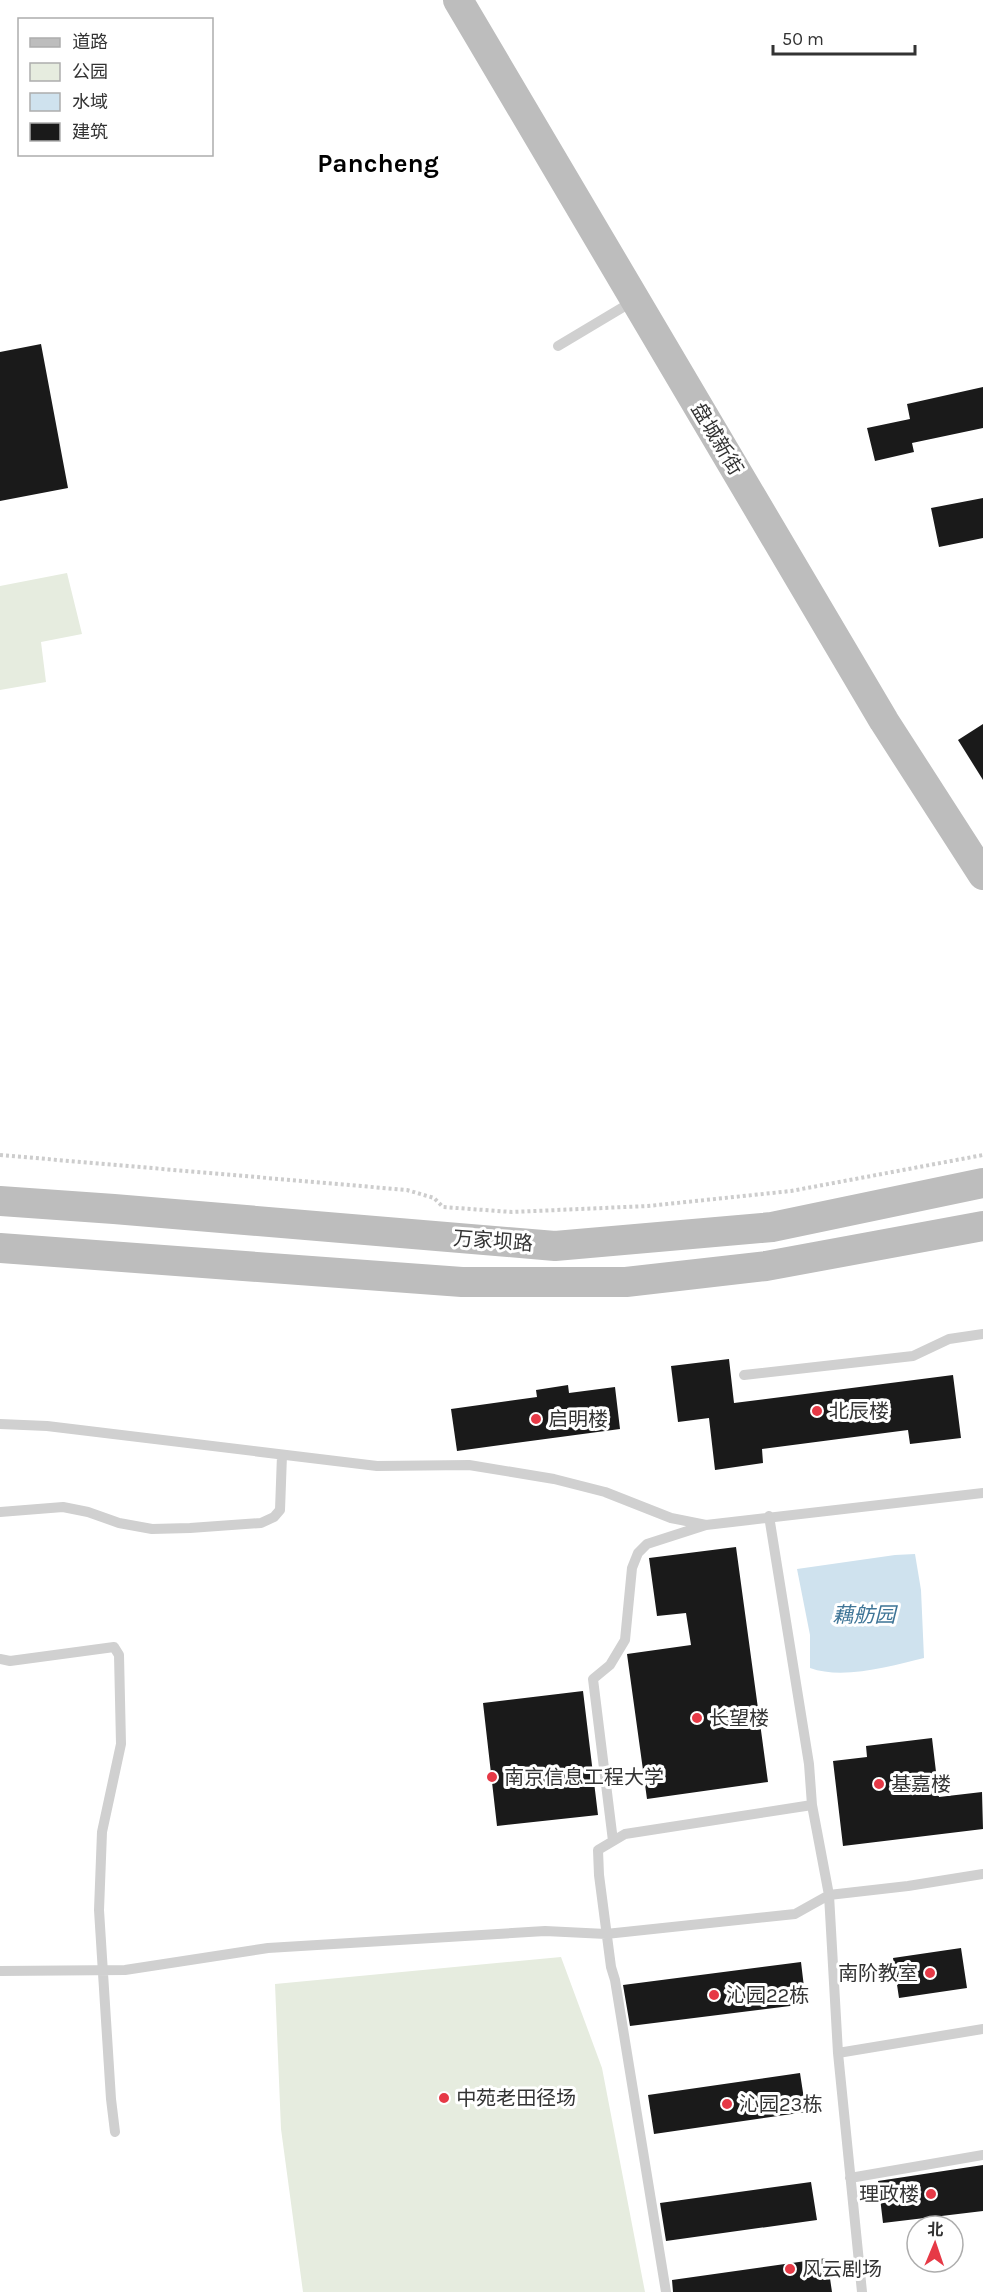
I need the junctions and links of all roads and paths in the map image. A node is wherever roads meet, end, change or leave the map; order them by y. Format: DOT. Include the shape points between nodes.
graph roads {
  1 [pos="458,0"];
  2 [pos="635,300"];
  3 [pos="558,346"];
  4 [pos="983,875"];
  5 [pos="0,1155"];
  6 [pos="983,1155"];
  7 [pos="983,1183"];
  8 [pos="0,1201"];
  9 [pos="983,1226"];
  10 [pos="0,1248"];
  11 [pos="983,1334"];
  12 [pos="744,1375"];
  13 [pos="0,1424"];
  14 [pos="282,1455"];
  15 [pos="983,1493"];
  16 [pos="0,1512"];
  17 [pos="769,1516"];
  18 [pos="706,1525"];
  19 [pos="0,1659"];
  20 [pos="812,1805"];
  21 [pos="613,1841"];
  22 [pos="983,1874"];
  23 [pos="828,1895"];
  24 [pos="606,1934"];
  25 [pos="0,1971"];
  26 [pos="983,2030"];
  27 [pos="838,2053"];
  28 [pos="115,2132"];
  29 [pos="983,2155"];
  30 [pos="850,2178"];
  31 [pos="666,2292"];
  32 [pos="862,2292"];
  1 -- 2 [label="main road, 盘城新街"];
  2 -- 3 [label="lane"];
  2 -- 4 [label="main road, 盘城新街" via="884,721"];
  5 -- 6 [label="path" via="407,1190 434,1198 443,1207 512,1212 648,1206 791,1191"];
  7 -- 8 [label="main road, 万家坝路" via="772,1227 555,1246"];
  9 -- 10 [label="main road, 万家坝路" via="766,1266 626,1282 462,1282"];
  11 -- 12 [label="lane" via="949,1339 913,1356"];
  13 -- 14 [label="lane" via="47,1426"];
  14 -- 16 [label="lane" via="280,1510 261,1523 152,1529 63,1507"];
  14 -- 18 [label="lane" via="377,1466 469,1465 554,1479 605,1492 671,1518"];
  15 -- 17 [label="lane"];
  17 -- 18 [label="lane"];
  17 -- 20 [label="lane"];
  18 -- 21 [label="lane" via="647,1544 638,1553 631,1578 625,1640 610,1665 593,1679"];
  19 -- 28 [label="lane" via="10,1661 114,1647 119,1655 121,1744 102,1832 99,1910"];
  20 -- 21 [label="lane" via="625,1834"];
  20 -- 23 [label="lane"];
  21 -- 24 [label="lane" via="598,1850"];
  22 -- 23 [label="lane"];
  23 -- 24 [label="lane" via="795,1914"];
  23 -- 27 [label="lane"];
  24 -- 25 [label="lane" via="545,1931 291,1946 125,1970"];
  24 -- 31 [label="lane"];
  26 -- 27 [label="lane"];
  27 -- 30 [label="lane"];
  29 -- 30 [label="lane"];
  30 -- 32 [label="lane"];
}
